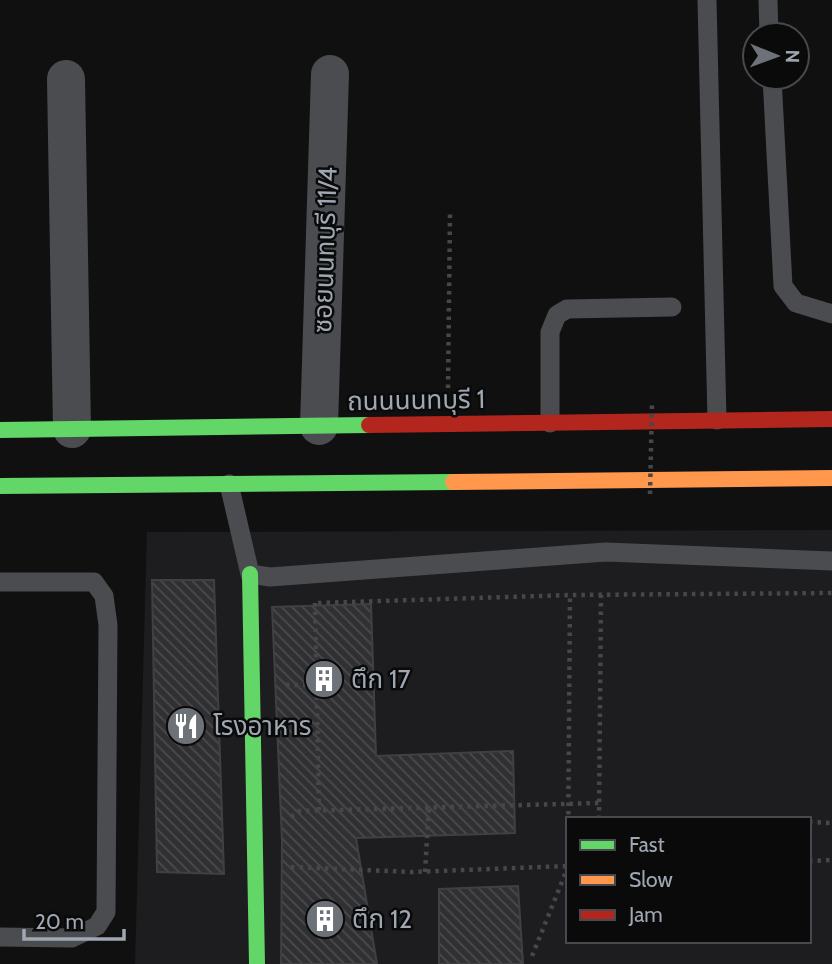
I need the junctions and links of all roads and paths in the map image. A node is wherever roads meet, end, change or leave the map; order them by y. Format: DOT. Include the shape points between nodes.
graph roads {
  1 [pos="707,0"];
  2 [pos="768,0"];
  3 [pos="769,21"];
  4 [pos="330,74"];
  5 [pos="66,79"];
  6 [pos="773,91"];
  7 [pos="450,214"];
  8 [pos="672,307"];
  9 [pos="832,314"];
  10 [pos="652,404"];
  11 [pos="832,419"];
  12 [pos="717,420"];
  13 [pos="550,423"];
  14 [pos="447,424"];
  15 [pos="320,426"];
  16 [pos="72,429"];
  17 [pos="0,430"];
  18 [pos="832,478"];
  19 [pos="229,484"];
  20 [pos="0,486"];
  21 [pos="650,495"];
  22 [pos="832,561"];
  23 [pos="250,574"];
  24 [pos="0,582"];
  25 [pos="832,593"];
  26 [pos="570,595"];
  27 [pos="601,595"];
  28 [pos="251,603"];
  29 [pos="315,603"];
  30 [pos="599,803"];
  31 [pos="567,805"];
  32 [pos="429,806"];
  33 [pos="319,811"];
  34 [pos="567,817"];
  35 [pos="599,817"];
  36 [pos="811,822"];
  37 [pos="832,822"];
  38 [pos="279,823"];
  39 [pos="832,860"];
  40 [pos="811,861"];
  41 [pos="256,866"];
  42 [pos="566,867"];
  43 [pos="425,872"];
  44 [pos="566,872"];
  45 [pos="0,937"];
  46 [pos="532,956"];
  47 [pos="257,964"];
  1 -- 12 [label="lane"];
  2 -- 3 [label="lane"];
  4 -- 15 [label="street, ซอยนนทบุรี 11/4"];
  5 -- 16 [label="street"];
  6 -- 9 [label="lane" via="783,286 796,303"];
  7 -- 14 [label="path"];
  8 -- 13 [label="lane" via="567,309 557,315 550,331"];
  10 -- 21 [label="path, bridge"];
  11 -- 12 [label="main road, ถนนนนทบุรี 1"];
  12 -- 13 [label="main road, ถนนนนทบุรี 1"];
  13 -- 14 [label="main road, ถนนนนทบุรี 1"];
  14 -- 15 [label="main road, ถนนนนทบุรี 1"];
  15 -- 16 [label="main road, ถนนนนทบุรี 1"];
  16 -- 17 [label="main road, ถนนนนทบุรี 1"];
  18 -- 19 [label="main road"];
  19 -- 20 [label="main road"];
  19 -- 23 [label="lane"];
  22 -- 23 [label="lane" via="606,552 270,577"];
  23 -- 28 [label="main road"];
  24 -- 45 [label="lane" via="94,582 104,596 108,625 106,912 97,926 72,938"];
  25 -- 27 [label="path"];
  26 -- 27 [label="path"];
  26 -- 29 [label="path"];
  26 -- 31 [label="path"];
  27 -- 30 [label="path"];
  28 -- 29 [label="path"];
  28 -- 41 [label="main road"];
  29 -- 33 [label="path"];
  30 -- 31 [label="path"];
  30 -- 35 [label="path"];
  31 -- 32 [label="path"];
  31 -- 34 [label="path"];
  32 -- 33 [label="path"];
  32 -- 43 [label="path"];
  33 -- 38 [label="path" via="299,811"];
  36 -- 37 [label="path"];
  39 -- 40 [label="path"];
  41 -- 43 [label="path"];
  41 -- 47 [label="main road"];
  42 -- 43 [label="path"];
  44 -- 46 [label="path"];
}
